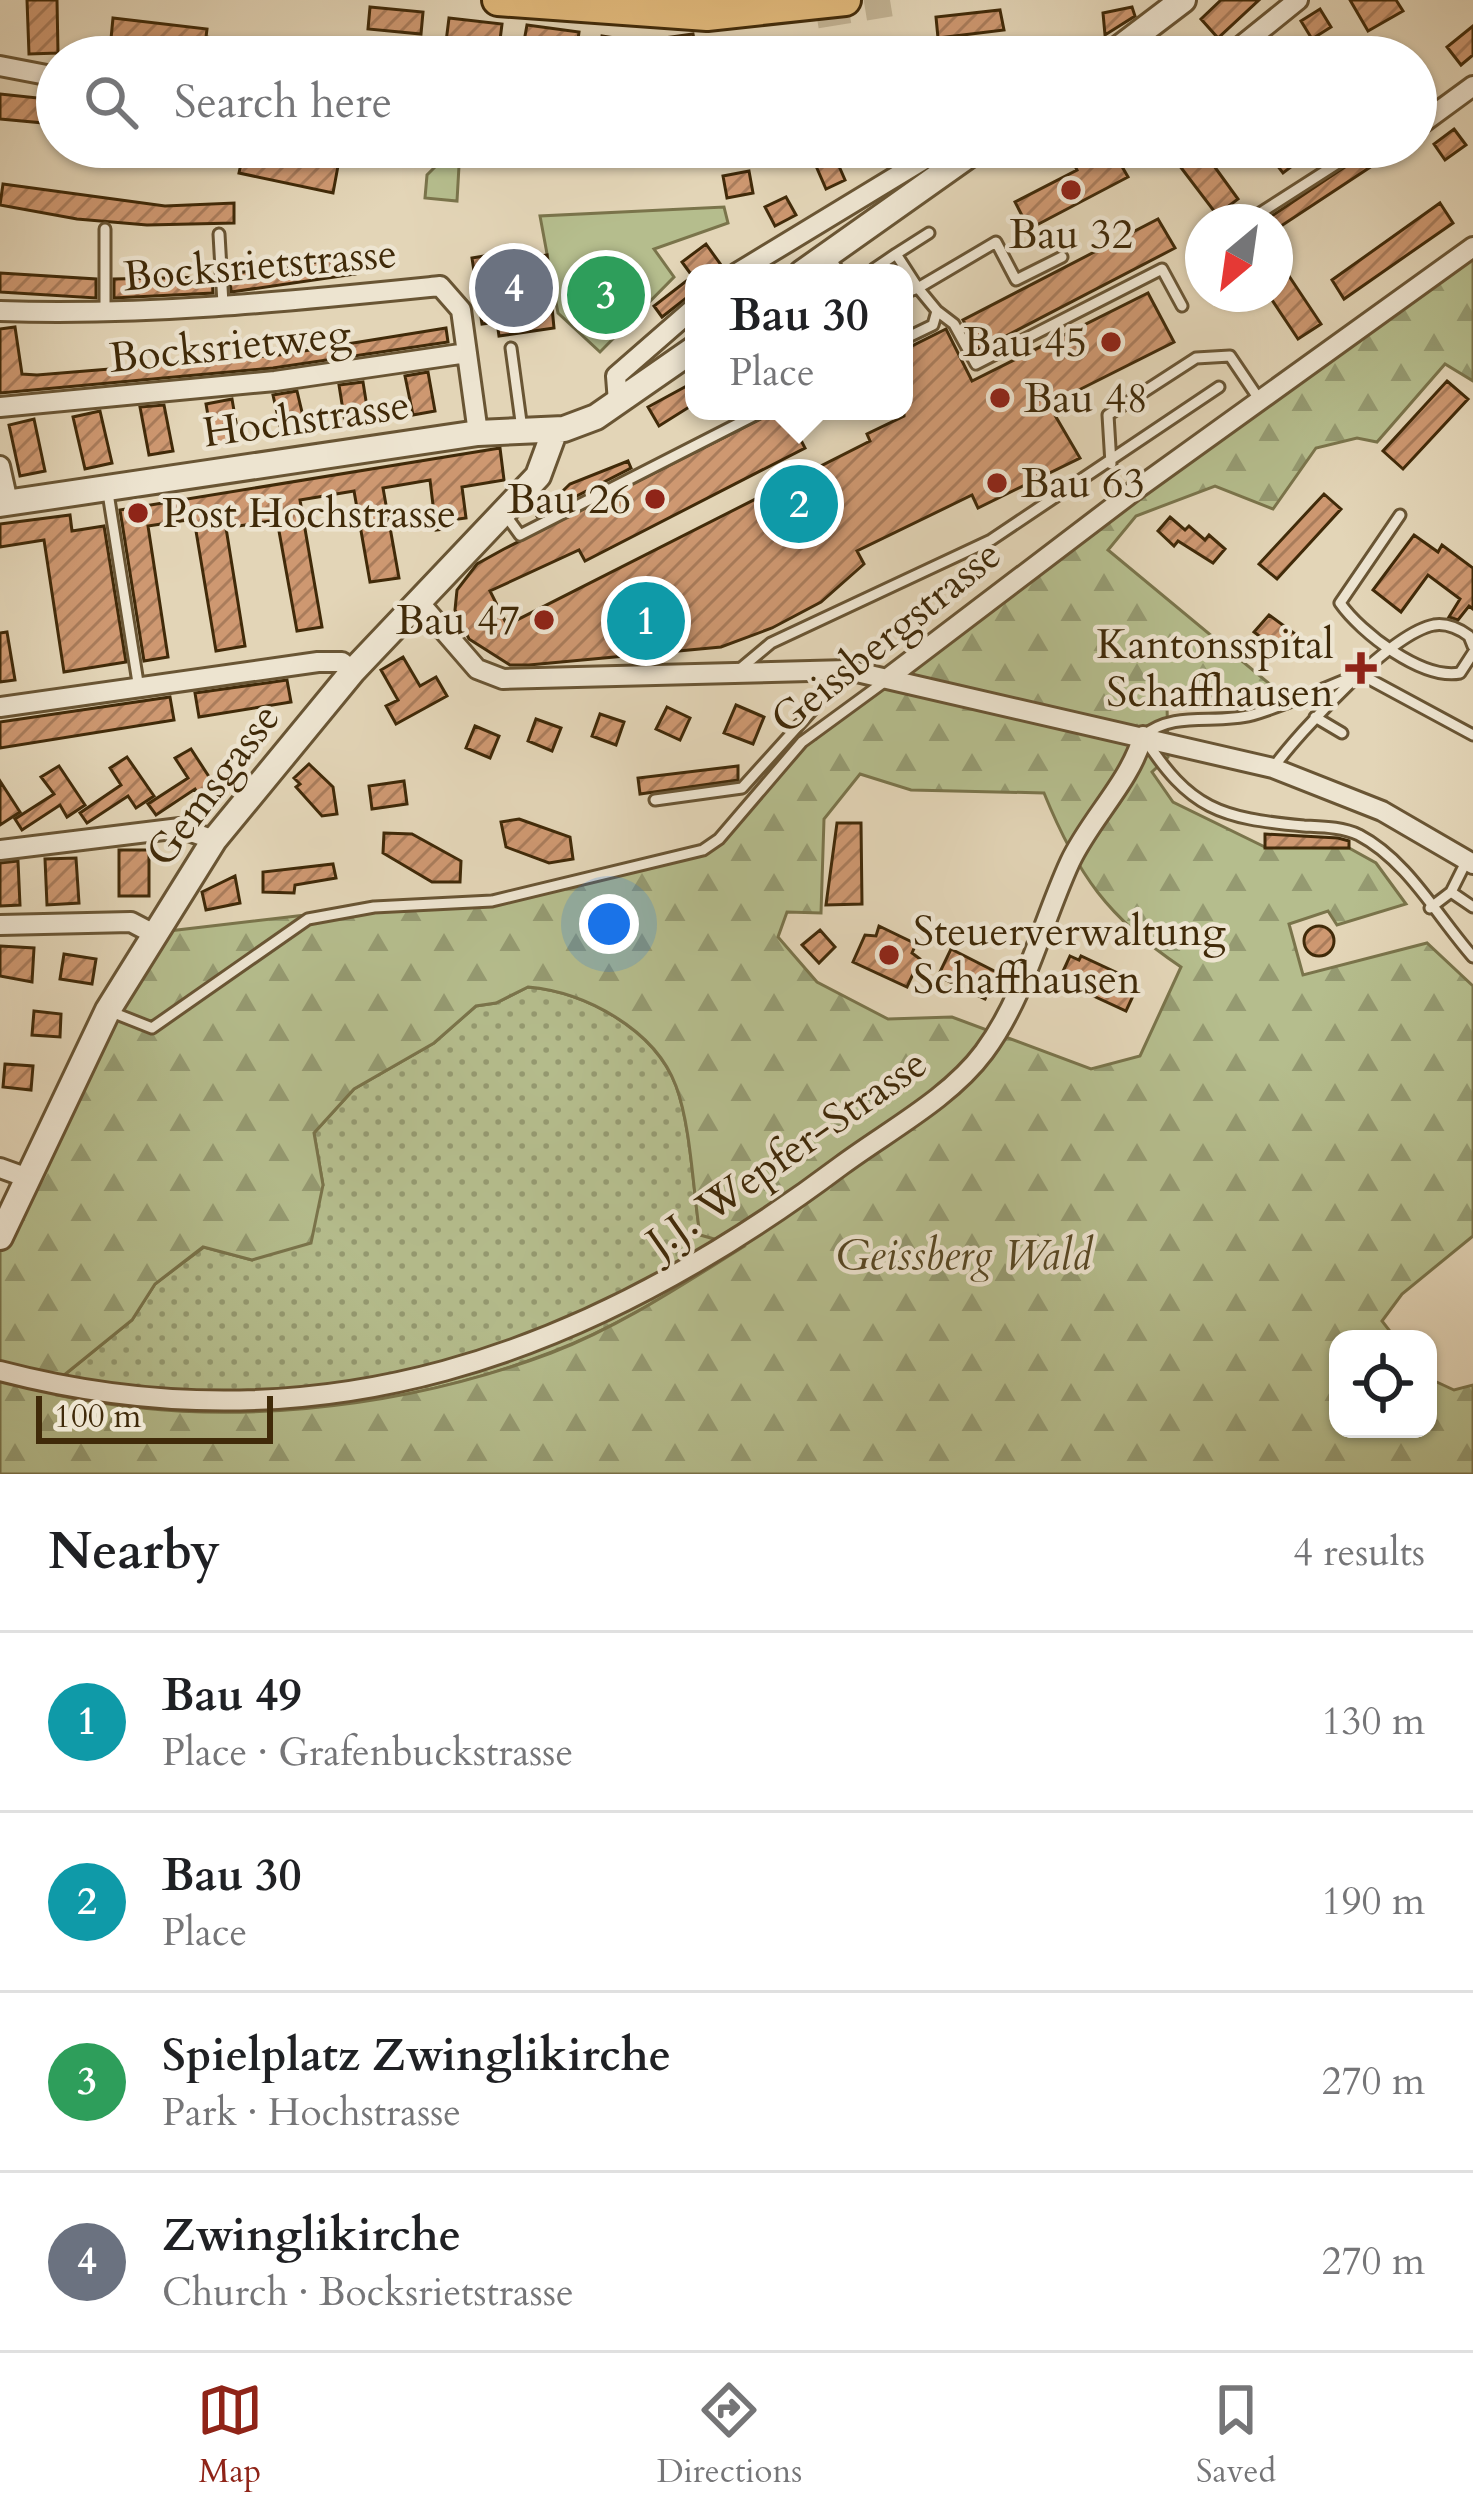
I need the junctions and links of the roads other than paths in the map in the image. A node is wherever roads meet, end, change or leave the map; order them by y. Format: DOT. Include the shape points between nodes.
graph roads {
  1 [pos="498,0"];
  2 [pos="1183,0"];
  3 [pos="1298,0"];
  4 [pos="841,1"];
  5 [pos="1136,36"];
  6 [pos="1253,36"];
  7 [pos="0,66"];
  8 [pos="36,73"];
  9 [pos="1473,86"];
  10 [pos="1437,112"];
  11 [pos="910,168"];
  12 [pos="952,168"];
  13 [pos="1330,168"];
  14 [pos="1274,204"];
  15 [pos="105,229"];
  16 [pos="929,233"];
  17 [pos="219,235"];
  18 [pos="1473,247"];
  19 [pos="896,254"];
  20 [pos="1062,257"];
  21 [pos="752,264"];
  22 [pos="834,264"];
  23 [pos="881,264"];
  24 [pos="902,264"];
  25 [pos="913,280"];
  26 [pos="918,288"];
  27 [pos="913,290"];
  28 [pos="1182,306"];
  29 [pos="224,309"];
  30 [pos="0,311"];
  31 [pos="937,311"];
  32 [pos="105,314"];
  33 [pos="685,316"];
  34 [pos="913,335"];
  35 [pos="511,348"];
  36 [pos="467,353"];
  37 [pos="685,355"];
  38 [pos="1219,387"];
  39 [pos="618,402"];
  40 [pos="1261,402"];
  41 [pos="0,407"];
  42 [pos="746,420"];
  43 [pos="522,429"];
  44 [pos="555,430"];
  45 [pos="478,433"];
  46 [pos="1111,464"];
  47 [pos="0,466"];
  48 [pos="107,488"];
  49 [pos="4,503"];
  50 [pos="503,512"];
  51 [pos="1400,515"];
  52 [pos="418,602"];
  53 [pos="1473,649"];
  54 [pos="1390,653"];
  55 [pos="739,670"];
  56 [pos="848,670"];
  57 [pos="353,671"];
  58 [pos="1360,674"];
  59 [pos="888,679"];
  60 [pos="140,688"];
  61 [pos="0,707"];
  62 [pos="1316,716"];
  63 [pos="1342,734"];
  64 [pos="1473,735"];
  65 [pos="1143,736"];
  66 [pos="1274,768"];
  67 [pos="655,800"];
  68 [pos="214,840"];
  69 [pos="0,850"];
  70 [pos="1470,862"];
  71 [pos="1451,892"];
  72 [pos="1473,907"];
  73 [pos="1430,908"];
  74 [pos="0,926"];
  75 [pos="152,933"];
  76 [pos="1473,957"];
  77 [pos="108,1010"];
  78 [pos="0,1168"];
  79 [pos="25,1177"];
  80 [pos="0,1237"];
  81 [pos="0,1371"];
  1 -- 4 [label="main road" via="707,15"];
  2 -- 5 [label="street"];
  3 -- 6 [label="street"];
  7 -- 8 [label="street"];
  9 -- 10 [label="street"];
  11 -- 21 [label="street"];
  12 -- 22 [label="street"];
  13 -- 14 [label="lane"];
  15 -- 32 [label="lane"];
  16 -- 19 [label="lane"];
  17 -- 29 [label="lane"];
  18 -- 40 [label="street, Geissbergstrasse"];
  19 -- 23 [label="lane"];
  19 -- 24 [label="lane"];
  20 -- 26 [label="lane" via="1016,280 996,242"];
  25 -- 26 [label="lane"];
  26 -- 27 [label="lane"];
  26 -- 31 [label="lane"];
  28 -- 31 [label="lane" via="1162,269 976,364"];
  29 -- 32 [label="street, Bocksrietstrasse"];
  29 -- 36 [label="street, Bocksrietstrasse" via="440,286 457,299"];
  30 -- 32 [label="street, Bocksrietstrasse"];
  31 -- 34 [label="lane" via="933,325"];
  33 -- 39 [label="street" via="616,376"];
  35 -- 43 [label="lane"];
  36 -- 41 [label="street, Bocksrietweg"];
  36 -- 45 [label="street, Bocksrietstrasse"];
  37 -- 39 [label="street, Hochstrasse"];
  38 -- 46 [label="lane"];
  39 -- 44 [label="street, Hochstrasse"];
  40 -- 46 [label="lane" via="1230,356 1203,356 1108,415"];
  40 -- 59 [label="street, Geissbergstrasse"];
  42 -- 50 [label="lane" via="520,535"];
  43 -- 44 [label="street, Hochstrasse"];
  43 -- 45 [label="street, Hochstrasse"];
  44 -- 50 [label="street, Gemsgasse" via="538,476"];
  45 -- 48 [label="street, Hochstrasse"];
  46 -- 55 [label="lane" via="991,540 757,651"];
  47 -- 49 [label="street"];
  48 -- 49 [label="street, Hochstrasse"];
  48 -- 60 [label="lane"];
  50 -- 52 [label="street, Gemsgasse"];
  51 -- 54 [label="lane" via="1340,603"];
  52 -- 55 [label="street" via="477,669 503,679"];
  52 -- 57 [label="street, Gemsgasse"];
  53 -- 54 [label="lane" via="1467,668 1454,675"];
  53 -- 54 [label="lane" via="1458,628 1431,625"];
  54 -- 58 [label="lane"];
  55 -- 56 [label="street"];
  56 -- 59 [label="street"];
  56 -- 67 [label="lane" via="742,788"];
  57 -- 60 [label="street" via="319,662"];
  57 -- 68 [label="street, Gemsgasse"];
  58 -- 62 [label="lane"];
  58 -- 64 [label="lane"];
  58 -- 65 [label="lane" via="1254,714 1159,723"];
  59 -- 65 [label="street"];
  59 -- 77 [label="lane, Geissbergstrasse" via="802,742 703,850 492,902 308,919 152,1028"];
  60 -- 61 [label="street"];
  62 -- 63 [label="lane"];
  62 -- 66 [label="lane"];
  65 -- 66 [label="street"];
  65 -- 73 [label="lane" via="1186,795 1206,808 1346,830 1394,856"];
  65 -- 81 [label="street, J.J. Wepfer-Strasse" via="1071,860 1018,996 982,1055 766,1222 651,1292 559,1334 337,1395 183,1402 89,1393"];
  66 -- 70 [label="street" via="1382,811"];
  68 -- 69 [label="street" via="181,828"];
  68 -- 75 [label="street, Gemsgasse"];
  70 -- 71 [label="lane"];
  71 -- 72 [label="lane"];
  71 -- 73 [label="lane"];
  73 -- 76 [label="lane"];
  74 -- 75 [label="street" via="131,922"];
  75 -- 77 [label="street, Gemsgasse"];
  77 -- 79 [label="street, Gemsgasse"];
  78 -- 79 [label="street"];
  79 -- 80 [label="street, Gemsgasse"];
}
